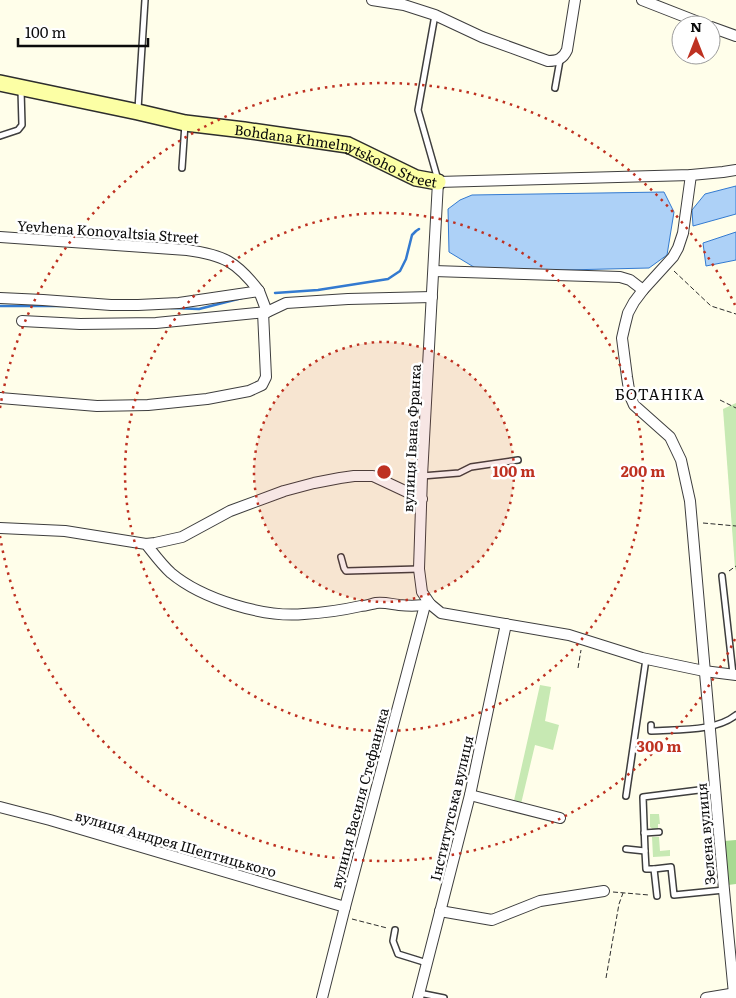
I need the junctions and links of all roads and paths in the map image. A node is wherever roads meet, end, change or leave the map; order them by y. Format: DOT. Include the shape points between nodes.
graph roads {
  1 [pos="145,0"];
  2 [pos="372,0"];
  3 [pos="575,0"];
  4 [pos="642,0"];
  5 [pos="435,15"];
  6 [pos="680,15"];
  7 [pos="721,31"];
  8 [pos="736,36"];
  9 [pos="560,59"];
  10 [pos="0,83"];
  11 [pos="22,87"];
  12 [pos="556,88"];
  13 [pos="138,112"];
  14 [pos="184,124"];
  15 [pos="0,136"];
  16 [pos="182,168"];
  17 [pos="736,170"];
  18 [pos="691,175"];
  19 [pos="438,182"];
  20 [pos="0,237"];
  21 [pos="667,264"];
  22 [pos="434,270"];
  23 [pos="643,290"];
  24 [pos="259,291"];
  25 [pos="432,297"];
  26 [pos="0,298"];
  27 [pos="265,312"];
  28 [pos="736,314"];
  29 [pos="22,321"];
  30 [pos="0,398"];
  31 [pos="720,400"];
  32 [pos="736,408"];
  33 [pos="518,460"];
  34 [pos="422,476"];
  35 [pos="422,499"];
  36 [pos="692,522"];
  37 [pos="736,526"];
  38 [pos="0,528"];
  39 [pos="146,544"];
  40 [pos="341,557"];
  41 [pos="736,566"];
  42 [pos="419,569"];
  43 [pos="722,576"];
  44 [pos="427,605"];
  45 [pos="506,624"];
  46 [pos="582,639"];
  47 [pos="646,659"];
  48 [pos="578,668"];
  49 [pos="704,671"];
  50 [pos="734,675"];
  51 [pos="736,714"];
  52 [pos="652,725"];
  53 [pos="710,727"];
  54 [pos="715,788"];
  55 [pos="470,795"];
  56 [pos="626,796"];
  57 [pos="0,807"];
  58 [pos="560,818"];
  59 [pos="659,832"];
  60 [pos="644,833"];
  61 [pos="626,849"];
  62 [pos="645,851"];
  63 [pos="654,869"];
  64 [pos="724,890"];
  65 [pos="604,892"];
  66 [pos="623,893"];
  67 [pos="657,896"];
  68 [pos="440,911"];
  69 [pos="343,912"];
  70 [pos="395,930"];
  71 [pos="427,963"];
  72 [pos="606,978"];
  73 [pos="735,994"];
  74 [pos="419,995"];
  75 [pos="322,998"];
  76 [pos="444,998"];
  77 [pos="706,998"];
  1 -- 13 [label="lane"];
  2 -- 5 [label="street"];
  3 -- 9 [label="street" via="567,50"];
  4 -- 6 [label="street"];
  5 -- 9 [label="street" via="482,37 548,61"];
  5 -- 19 [label="lane" via="418,110"];
  7 -- 8 [label="street"];
  9 -- 12 [label="lane"];
  10 -- 11 [label="street, Bohdana Khmelnytskoho Street"];
  11 -- 13 [label="street, Bohdana Khmelnytskoho Street"];
  11 -- 15 [label="lane" via="22,125 18,130"];
  13 -- 14 [label="street, Bohdana Khmelnytskoho Street"];
  14 -- 16 [label="lane"];
  14 -- 19 [label="street, Bohdana Khmelnytskoho Street" via="348,145 416,178"];
  17 -- 18 [label="street, Bohdana Khmelnytskoho Street"];
  18 -- 19 [label="street, Bohdana Khmelnytskoho Street"];
  18 -- 21 [label="street, Зелена вулиця" via="681,240"];
  19 -- 22 [label="street, вулиця Івана Франка"];
  20 -- 24 [label="street, Yevhena Konovaltsia Street" via="206,253 236,266"];
  21 -- 23 [label="street, Зелена вулиця"];
  21 -- 28 [label="path" via="711,306"];
  22 -- 23 [label="street" via="620,277"];
  22 -- 25 [label="street, вулиця Івана Франка"];
  23 -- 36 [label="street, Зелена вулиця" via="628,313 622,338 630,396 634,405 670,437 676,449 686,479"];
  24 -- 26 [label="street" via="179,303 138,305"];
  24 -- 27 [label="street, Yevhena Konovaltsia Street"];
  25 -- 27 [label="street" via="286,303"];
  25 -- 34 [label="street, вулиця Івана Франка"];
  27 -- 29 [label="street" via="156,323"];
  27 -- 30 [label="street, Yevhena Konovaltsia Street" via="266,377 262,385 249,391 148,405 97,406"];
  31 -- 32 [label="path"];
  33 -- 34 [label="lane" via="471,467 459,473"];
  34 -- 35 [label="street, вулиця Івана Франка"];
  35 -- 39 [label="street" via="373,476 340,478 284,491 230,511 182,537"];
  35 -- 42 [label="street, вулиця Івана Франка"];
  36 -- 37 [label="path"];
  36 -- 49 [label="street, Зелена вулиця"];
  38 -- 39 [label="street" via="65,531"];
  39 -- 44 [label="street" via="180,580 224,601 256,610 302,615 380,603"];
  40 -- 42 [label="lane" via="346,571 351,572"];
  41 -- 43 [label="path"];
  42 -- 44 [label="street, вулиця Івана Франка"];
  43 -- 50 [label="lane"];
  44 -- 45 [label="street" via="441,613"];
  44 -- 69 [label="street, вулиця Василя Стефаника"];
  45 -- 46 [label="street"];
  45 -- 55 [label="street, Інститутська вулиця"];
  46 -- 47 [label="street"];
  46 -- 48 [label="path"];
  47 -- 49 [label="street"];
  47 -- 56 [label="lane"];
  49 -- 50 [label="street"];
  49 -- 53 [label="street, Зелена вулиця"];
  51 -- 53 [label="lane" via="728,721"];
  52 -- 53 [label="lane" via="651,731"];
  53 -- 54 [label="street, Зелена вулиця"];
  54 -- 60 [label="lane" via="643,797"];
  54 -- 64 [label="street, Зелена вулиця"];
  55 -- 58 [label="street"];
  55 -- 68 [label="street, Інститутська вулиця"];
  57 -- 69 [label="street, вулиця Андрея Шептицького"];
  59 -- 60 [label="lane"];
  60 -- 62 [label="lane"];
  61 -- 62 [label="lane"];
  62 -- 63 [label="lane" via="646,869"];
  63 -- 64 [label="lane" via="671,867 674,895"];
  63 -- 67 [label="lane"];
  64 -- 73 [label="street, Зелена вулиця"];
  65 -- 66 [label="path"];
  65 -- 68 [label="street" via="540,901 492,920"];
  66 -- 67 [label="path"];
  66 -- 72 [label="path"];
  68 -- 71 [label="street, Інститутська вулиця"];
  69 -- 70 [label="path"];
  69 -- 75 [label="street, вулиця Василя Стефаника"];
  70 -- 71 [label="lane" via="398,954"];
  71 -- 74 [label="street, Інститутська вулиця"];
  73 -- 77 [label="street, Зелена вулиця"];
  74 -- 76 [label="lane"];
}
